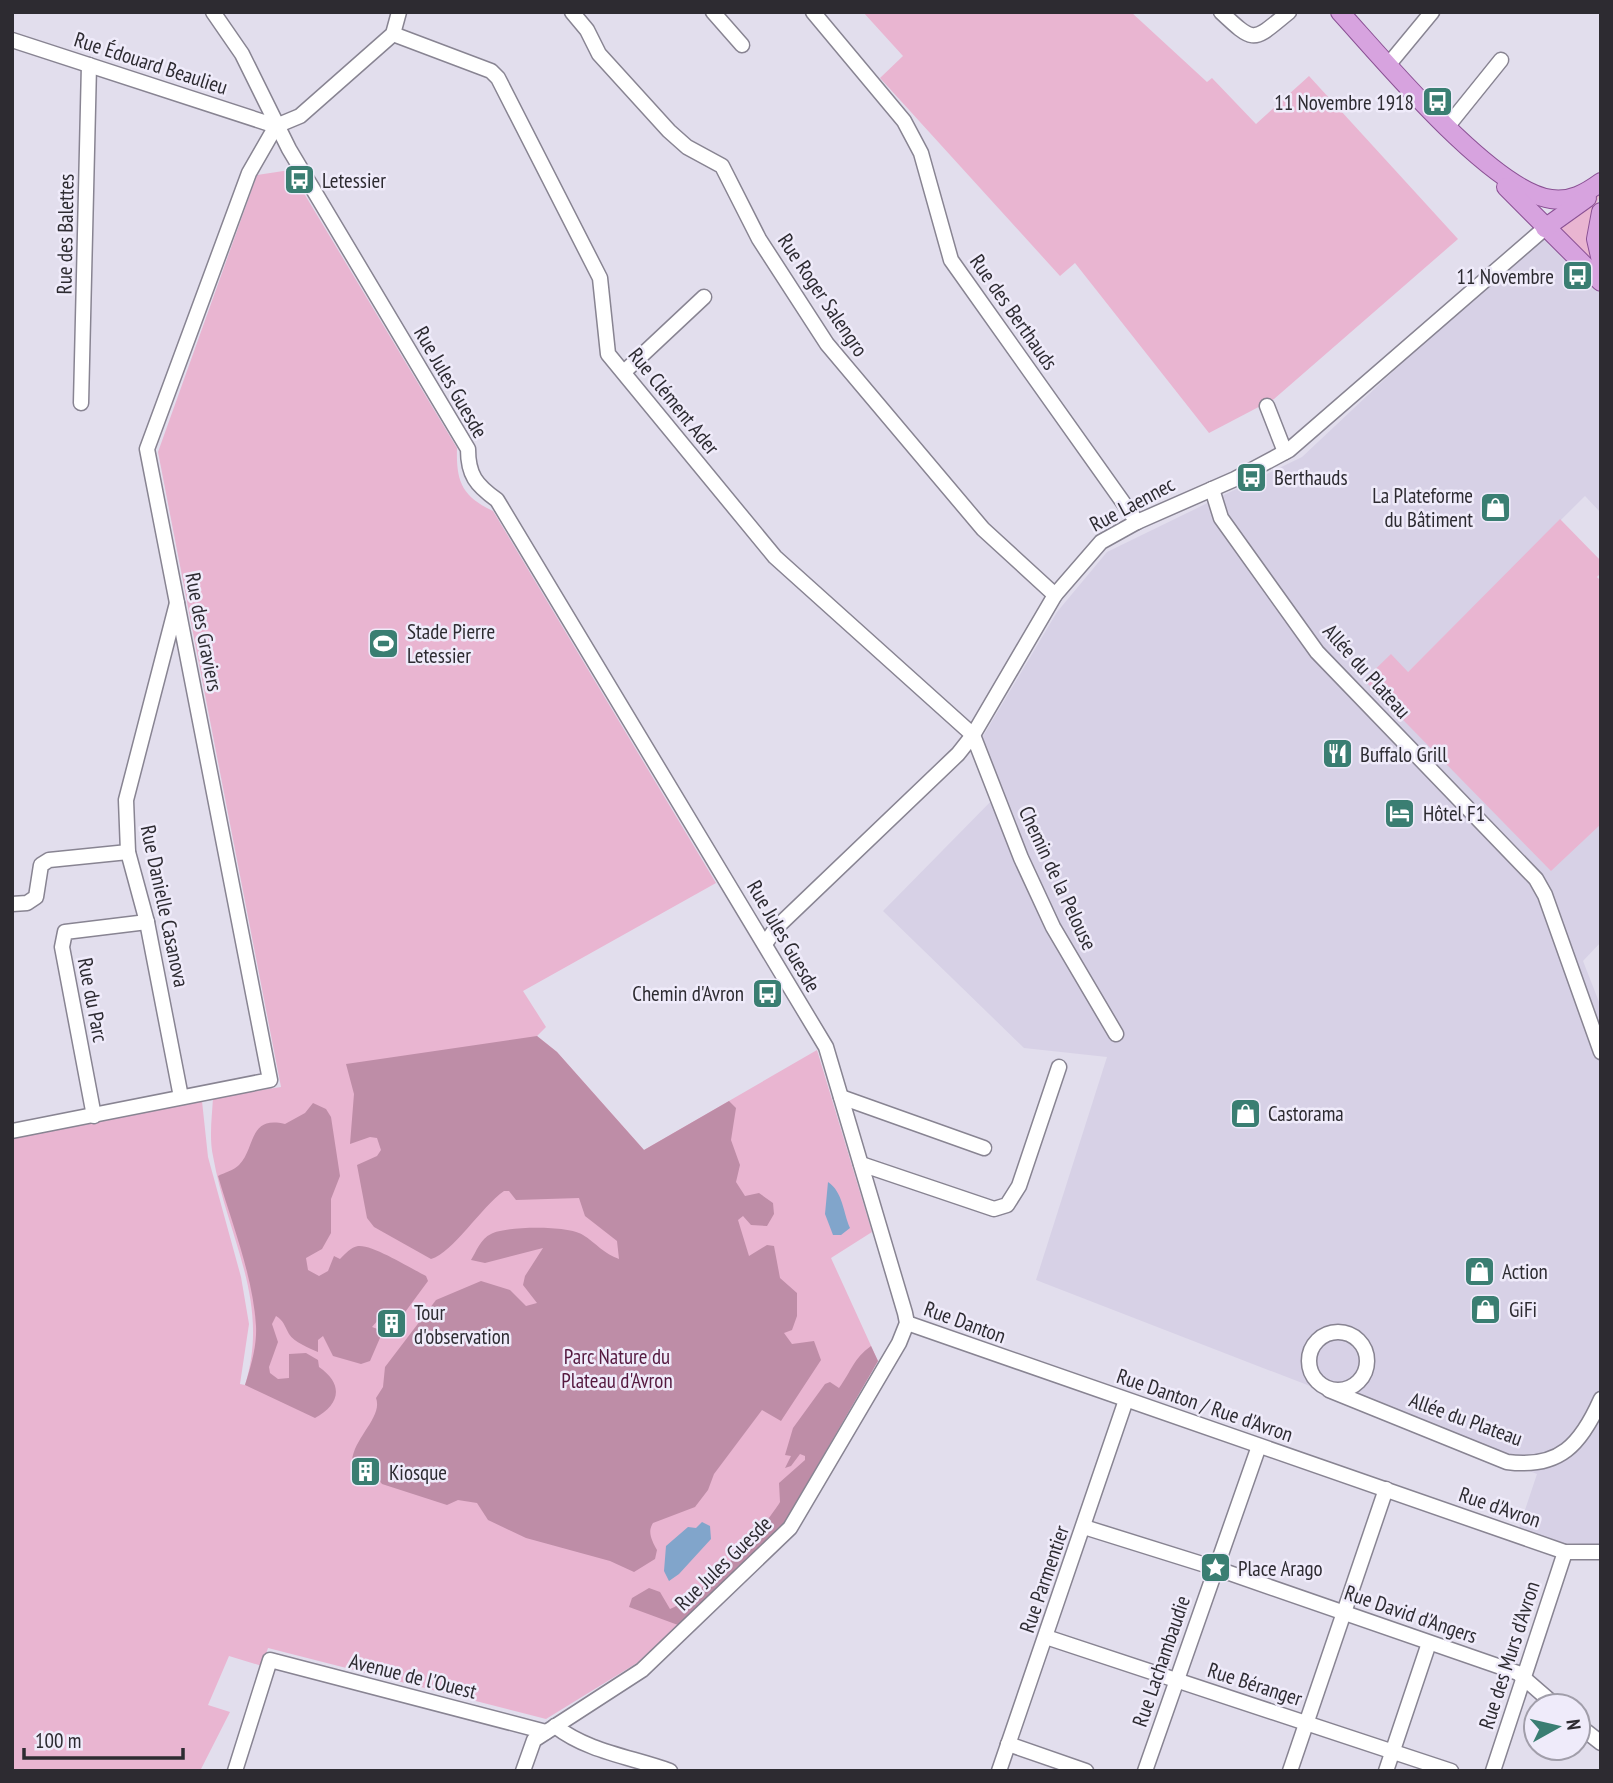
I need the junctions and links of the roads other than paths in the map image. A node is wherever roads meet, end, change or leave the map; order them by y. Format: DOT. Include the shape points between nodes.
graph roads {
  1 [pos="213,12"];
  2 [pos="399,12"];
  3 [pos="572,12"];
  4 [pos="713,12"];
  5 [pos="813,12"];
  6 [pos="1221,12"];
  7 [pos="1289,12"];
  8 [pos="1340,12"];
  9 [pos="1432,12"];
  10 [pos="393,34"];
  11 [pos="12,40"];
  12 [pos="742,45"];
  13 [pos="1501,60"];
  14 [pos="1389,64"];
  15 [pos="89,65"];
  16 [pos="276,126"];
  17 [pos="1447,127"];
  18 [pos="1499,175"];
  19 [pos="1601,182"];
  20 [pos="1601,188"];
  21 [pos="1537,196"];
  22 [pos="1601,212"];
  23 [pos="1545,228"];
  24 [pos="1601,261"];
  25 [pos="1601,282"];
  26 [pos="704,297"];
  27 [pos="624,372"];
  28 [pos="81,403"];
  29 [pos="1267,406"];
  30 [pos="1285,453"];
  31 [pos="1212,489"];
  32 [pos="1137,522"];
  33 [pos="1055,595"];
  34 [pos="177,602"];
  35 [pos="973,735"];
  36 [pos="128,852"];
  37 [pos="12,904"];
  38 [pos="147,922"];
  39 [pos="765,944"];
  40 [pos="1116,1034"];
  41 [pos="1601,1052"];
  42 [pos="1059,1067"];
  43 [pos="182,1097"];
  44 [pos="841,1097"];
  45 [pos="94,1116"];
  46 [pos="12,1131"];
  47 [pos="984,1148"];
  48 [pos="861,1164"];
  49 [pos="907,1323"];
  50 [pos="1009,1360"];
  51 [pos="1363,1378"];
  52 [pos="1329,1390"];
  53 [pos="1601,1399"];
  54 [pos="1126,1400"];
  55 [pos="1372,1406"];
  56 [pos="1259,1446"];
  57 [pos="1386,1489"];
  58 [pos="1084,1527"];
  59 [pos="1565,1552"];
  60 [pos="1601,1552"];
  61 [pos="1215,1568"];
  62 [pos="1344,1613"];
  63 [pos="1046,1637"];
  64 [pos="1429,1643"];
  65 [pos="1523,1678"];
  66 [pos="1177,1680"];
  67 [pos="1540,1692"];
  68 [pos="1307,1723"];
  69 [pos="551,1729"];
  70 [pos="1008,1744"];
  71 [pos="1392,1751"];
  72 [pos="624,1755"];
  73 [pos="235,1771"];
  74 [pos="523,1771"];
  75 [pos="619,1771"];
  76 [pos="670,1771"];
  77 [pos="999,1771"];
  78 [pos="1086,1771"];
  79 [pos="1144,1771"];
  80 [pos="1290,1771"];
  81 [pos="1386,1771"];
  82 [pos="1451,1771"];
  83 [pos="1493,1771"];
  1 -- 16 [label="street, Rue Jules Guesde" via="242,54"];
  2 -- 10 [label="street"];
  3 -- 33 [label="street, Rue Roger Salengro" via="598,54 668,131 687,147 721,164 759,239 827,344 983,529"];
  4 -- 12 [label="street"];
  5 -- 32 [label="street, Rue des Berthauds" via="904,121 921,153 951,260"];
  6 -- 7 [label="street" via="1252,37"];
  8 -- 14 [label="main road"];
  9 -- 14 [label="street"];
  10 -- 16 [label="street" via="300,116"];
  10 -- 27 [label="street, Rue Clément Ader" via="491,71 498,78 600,278 608,354"];
  11 -- 15 [label="street, Rue Édouard Beaulieu"];
  13 -- 17 [label="street"];
  14 -- 17 [label="main road"];
  15 -- 16 [label="street, Rue Édouard Beaulieu"];
  15 -- 28 [label="street, Rue des Balettes"];
  16 -- 34 [label="street, Rue des Graviers" via="249,173 146,449"];
  16 -- 39 [label="street, Rue Jules Guesde" via="468,449 474,481 497,499"];
  17 -- 18 [label="main road"];
  18 -- 21 [label="main road"];
  18 -- 23 [label="main road" via="1501,183"];
  19 -- 21 [label="main road" via="1566,199"];
  20 -- 23 [label="main road, Rue Laennec"];
  21 -- 23 [label="main road"];
  22 -- 24 [label="main road" via="1596,239"];
  23 -- 25 [label="main road"];
  23 -- 30 [label="street, Rue Laennec"];
  26 -- 27 [label="street"];
  27 -- 35 [label="street, Rue Clément Ader" via="775,557"];
  29 -- 30 [label="street"];
  30 -- 31 [label="street, Rue Laennec"];
  31 -- 32 [label="street, Rue Laennec"];
  31 -- 41 [label="street, Allée du Plateau" via="1221,518 1317,652 1536,879"];
  32 -- 33 [label="street, Rue Laennec" via="1101,542"];
  33 -- 35 [label="street, Rue Laennec"];
  34 -- 36 [label="street, Rue Danielle Casanova" via="126,800"];
  34 -- 43 [label="street, Rue des Graviers" via="270,1080"];
  35 -- 39 [label="street, Rue Laennec"];
  35 -- 40 [label="street, Chemin de la Pelouse" via="1052,927"];
  36 -- 37 [label="street" via="49,860 38,872 36,897"];
  36 -- 38 [label="street, Rue Danielle Casanova"];
  38 -- 43 [label="street, Rue Danielle Casanova"];
  38 -- 45 [label="street, Rue du Parc" via="65,932 62,947"];
  39 -- 44 [label="street, Rue Jules Guesde" via="827,1047"];
  42 -- 48 [label="street" via="1019,1186 1007,1205 994,1209"];
  43 -- 45 [label="street"];
  44 -- 47 [label="street"];
  44 -- 48 [label="street, Rue Jules Guesde"];
  45 -- 46 [label="street"];
  48 -- 49 [label="street, Rue Jules Guesde"];
  49 -- 50 [label="street, Rue Danton"];
  49 -- 69 [label="street, Rue Jules Guesde" via="790,1528 642,1670"];
  50 -- 54 [label="street, Rue Danton / Rue d'Avron"];
  51 -- 52 [label="street" via="1349,1389"];
  51 -- 52 [label="street" via="1367,1360 1358,1339 1344,1332 1326,1335 1317,1340 1308,1358 1313,1378"];
  51 -- 55 [label="street" via="1365,1398"];
  52 -- 55 [label="street, Allée du Plateau"];
  53 -- 55 [label="street, Allée du Plateau" via="1570,1449 1543,1461 1519,1463"];
  54 -- 56 [label="street, Rue Danton / Rue d'Avron"];
  54 -- 58 [label="street, Rue Parmentier"];
  56 -- 57 [label="street, Rue Danton / Rue d'Avron"];
  56 -- 61 [label="street, Rue Lachambaudie"];
  57 -- 59 [label="street, Rue d'Avron"];
  57 -- 62 [label="street"];
  58 -- 61 [label="street, Rue David d'Angers"];
  58 -- 63 [label="street, Rue Parmentier"];
  59 -- 60 [label="street, Rue d'Avron"];
  59 -- 65 [label="street, Rue des Murs d'Avron"];
  61 -- 62 [label="street, Rue David d'Angers"];
  61 -- 66 [label="street, Rue Lachambaudie"];
  62 -- 64 [label="street, Rue David d'Angers"];
  62 -- 68 [label="street"];
  63 -- 66 [label="street, Rue Béranger"];
  63 -- 70 [label="street, Rue Parmentier"];
  64 -- 65 [label="street, Rue David d'Angers"];
  64 -- 71 [label="street"];
  65 -- 67 [label="street, Rue David d'Angers"];
  65 -- 83 [label="street, Rue des Murs d'Avron"];
  66 -- 68 [label="street, Rue Béranger"];
  66 -- 79 [label="street, Rue Lachambaudie"];
  68 -- 71 [label="street, Rue Béranger"];
  68 -- 80 [label="street"];
  69 -- 72 [label="street, Avenue de l'Ouest"];
  69 -- 73 [label="street, Avenue de l'Ouest" via="270,1660"];
  69 -- 74 [label="street" via="534,1740"];
  70 -- 77 [label="street, Rue Parmentier"];
  70 -- 78 [label="street"];
  71 -- 81 [label="street"];
  71 -- 82 [label="street, Rue Béranger"];
  72 -- 75 [label="street"];
  72 -- 76 [label="street, Avenue de l'Ouest"];
}
